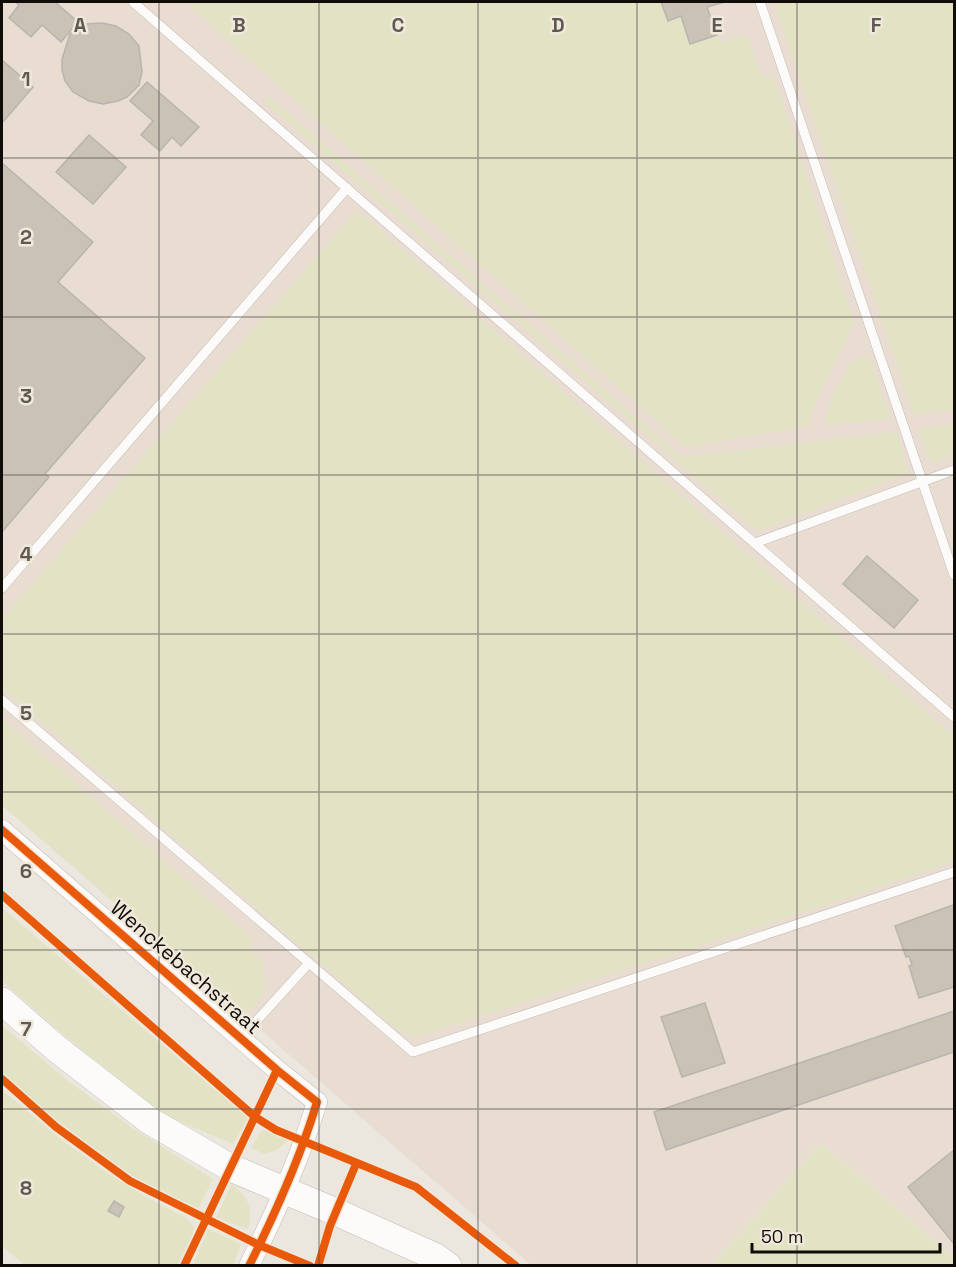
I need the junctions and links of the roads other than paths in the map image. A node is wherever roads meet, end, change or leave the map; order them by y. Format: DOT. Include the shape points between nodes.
graph roads {
  1 [pos="133,2"];
  2 [pos="760,2"];
  3 [pos="347,188"];
  4 [pos="954,470"];
  5 [pos="923,482"];
  6 [pos="755,543"];
  7 [pos="954,575"];
  8 [pos="2,588"];
  9 [pos="2,700"];
  10 [pos="954,717"];
  11 [pos="2,830"];
  12 [pos="954,872"];
  13 [pos="309,963"];
  14 [pos="2,1001"];
  15 [pos="241,1038"];
  16 [pos="285,1191"];
  17 [pos="249,1266"];
  18 [pos="448,1266"];
  1 -- 3 [label="lane"];
  2 -- 5 [label="lane"];
  3 -- 6 [label="lane"];
  3 -- 8 [label="lane"];
  4 -- 5 [label="lane"];
  5 -- 6 [label="lane"];
  5 -- 7 [label="lane"];
  6 -- 10 [label="lane"];
  9 -- 13 [label="lane"];
  11 -- 15 [label="street, Wenckebachstraat"];
  12 -- 13 [label="lane" via="413,1052"];
  13 -- 15 [label="lane"];
  14 -- 16 [label="street" via="150,1121 231,1168"];
  15 -- 16 [label="street, Wenckebachstraat" via="317,1102"];
  16 -- 17 [label="street"];
  16 -- 18 [label="street" via="436,1257"];
}
